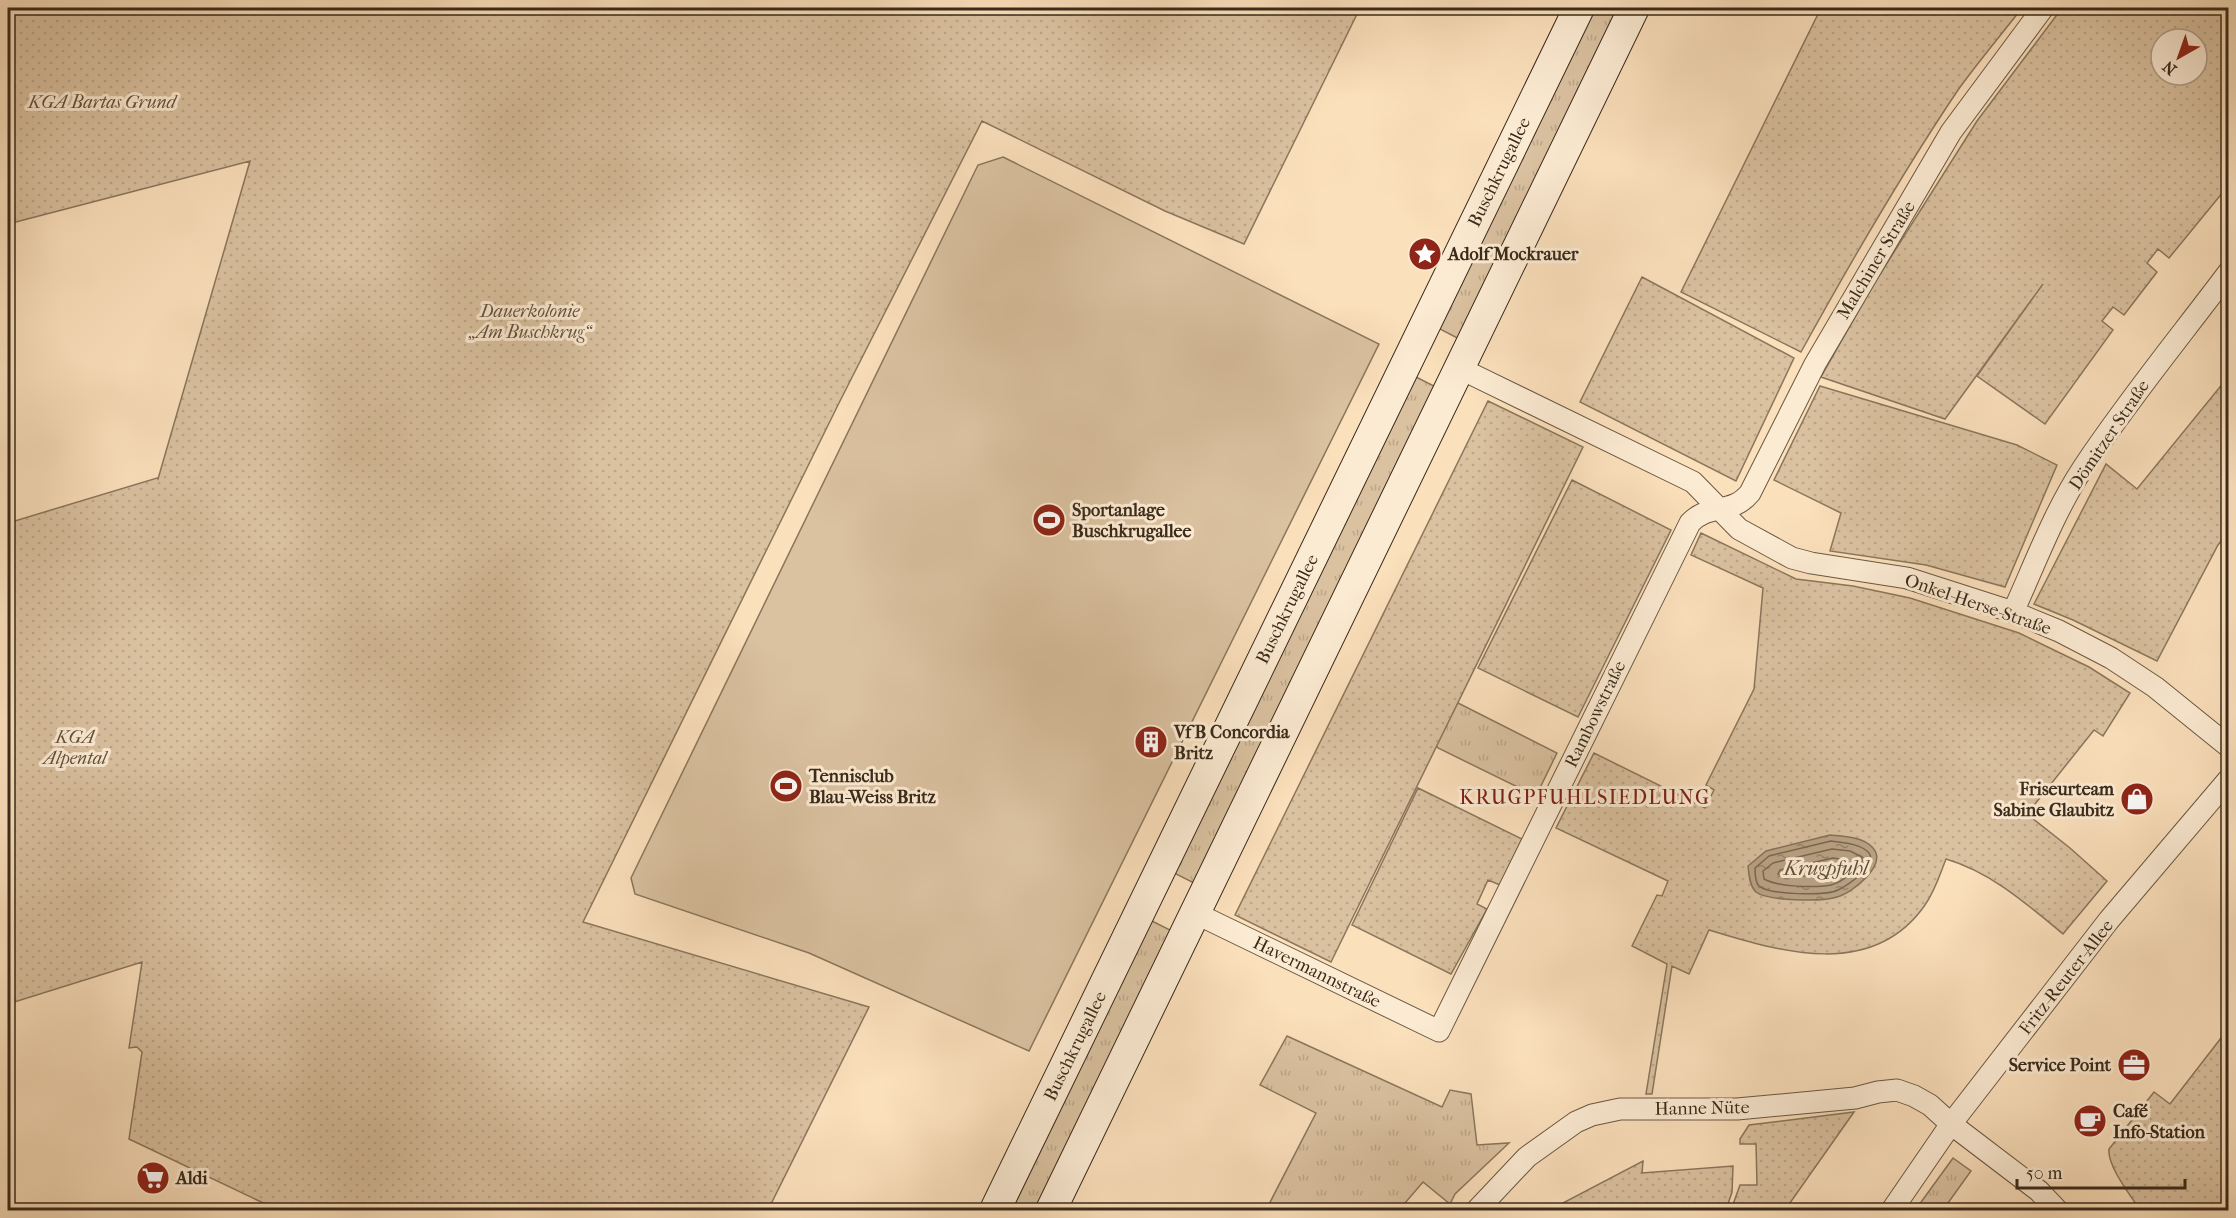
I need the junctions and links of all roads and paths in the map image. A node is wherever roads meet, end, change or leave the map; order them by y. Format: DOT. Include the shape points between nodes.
graph roads {
  1 [pos="1579,8"];
  2 [pos="1634,8"];
  3 [pos="2043,8"];
  4 [pos="2229,273"];
  5 [pos="1415,346"];
  6 [pos="1459,368"];
  7 [pos="1718,509"];
  8 [pos="2013,612"];
  9 [pos="2229,746"];
  10 [pos="2229,780"];
  11 [pos="1150,890"];
  12 [pos="1195,912"];
  13 [pos="1439,1031"];
  14 [pos="1951,1124"];
  15 [pos="995,1210"];
  16 [pos="1051,1210"];
  17 [pos="1477,1210"];
  18 [pos="1892,1210"];
  19 [pos="2057,1210"];
  1 -- 5 [label="main road, Buschkrugallee"];
  2 -- 6 [label="main road"];
  3 -- 7 [label="street, Malchiner Straße" via="1952,132 1815,364 1750,493 1731,508"];
  4 -- 8 [label="street, Dömitzer Straße" via="2083,469 2062,505"];
  5 -- 6 [label="main road"];
  5 -- 11 [label="main road, Buschkrugallee"];
  6 -- 7 [label="street, Onkel-Herse-Straße" via="1692,482"];
  6 -- 12 [label="main road"];
  7 -- 8 [label="street, Onkel-Herse-Straße" via="1749,536 1792,558 1903,576"];
  7 -- 13 [label="street, Rambowstraße" via="1704,512 1690,523"];
  8 -- 9 [label="street, Onkel-Herse-Straße" via="2111,657"];
  10 -- 14 [label="street, Fritz-Reuter-Allee" via="2109,920"];
  11 -- 12 [label="main road"];
  11 -- 15 [label="main road, Buschkrugallee"];
  12 -- 13 [label="street, Havermannstraße"];
  12 -- 16 [label="main road"];
  14 -- 17 [label="street, Hanne Nüte" via="1930,1105 1897,1090 1737,1109 1620,1109 1576,1122 1527,1157"];
  14 -- 18 [label="street, Fritz-Reuter-Allee"];
  14 -- 19 [label="street, Hanne Nüte" via="2039,1191"];
}
